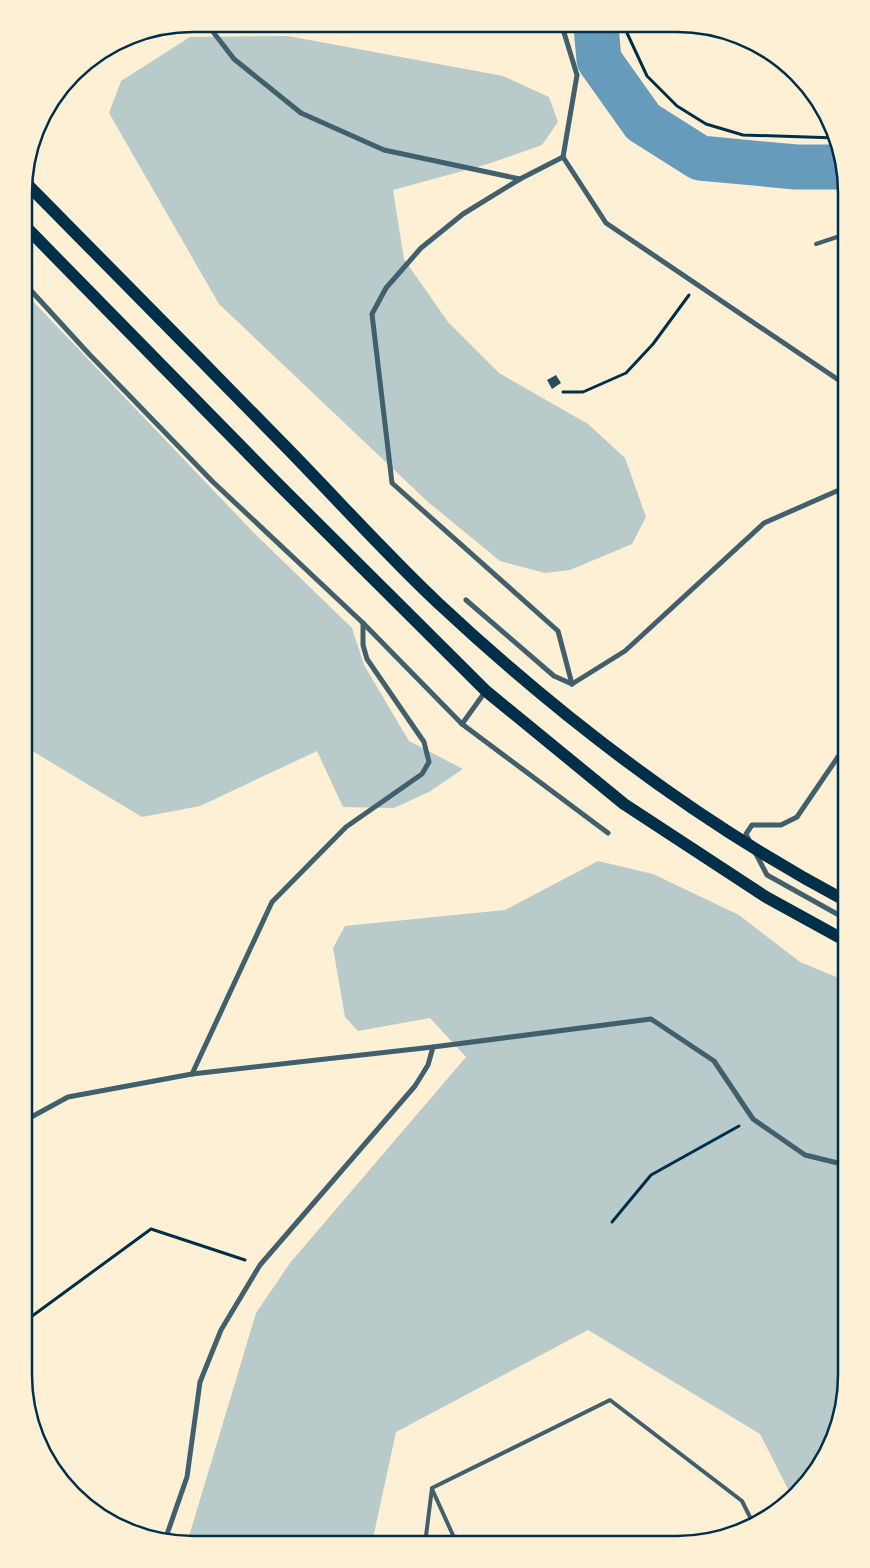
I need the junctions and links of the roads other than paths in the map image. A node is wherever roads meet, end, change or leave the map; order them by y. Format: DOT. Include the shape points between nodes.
graph roads {
  1 [pos="564,32"];
  2 [pos="214,33"];
  3 [pos="563,157"];
  4 [pos="520,179"];
  5 [pos="32,190"];
  6 [pos="32,233"];
  7 [pos="838,237"];
  8 [pos="816,244"];
  9 [pos="32,292"];
  10 [pos="838,380"];
  11 [pos="838,491"];
  12 [pos="466,600"];
  13 [pos="363,623"];
  14 [pos="572,684"];
  15 [pos="486,691"];
  16 [pos="462,724"];
  17 [pos="838,758"];
  18 [pos="608,833"];
  19 [pos="837,896"];
  20 [pos="837,914"];
  21 [pos="837,936"];
  22 [pos="433,1047"];
  23 [pos="192,1074"];
  24 [pos="32,1116"];
  25 [pos="837,1163"];
  26 [pos="432,1488"];
  27 [pos="750,1518"];
  28 [pos="167,1533"];
  29 [pos="425,1536"];
  30 [pos="453,1536"];
  1 -- 3 [label="street" via="578,75"];
  2 -- 4 [label="street" via="234,59 301,112 384,150"];
  3 -- 4 [label="street"];
  3 -- 10 [label="street" via="606,223"];
  4 -- 14 [label="street" via="463,214 421,248 386,288 372,314 392,483 558,631"];
  5 -- 19 [label="main road" via="438,602 528,683 627,762 696,810 745,843"];
  6 -- 15 [label="main road"];
  7 -- 8 [label="lane"];
  9 -- 13 [label="street" via="213,482"];
  11 -- 14 [label="street" via="764,522 625,651"];
  12 -- 14 [label="street" via="554,676"];
  13 -- 16 [label="street"];
  13 -- 23 [label="street" via="366,659 418,731 429,762 422,774 346,827 272,902"];
  15 -- 16 [label="street"];
  15 -- 21 [label="main road" via="624,804 766,897"];
  16 -- 18 [label="street"];
  17 -- 20 [label="street" via="798,817 781,825 752,825 746,834 767,875"];
  22 -- 23 [label="street"];
  22 -- 25 [label="street" via="651,1019 714,1061 753,1119 805,1155"];
  22 -- 28 [label="street" via="428,1065 415,1086 260,1265 221,1330 200,1382 187,1477"];
  23 -- 24 [label="street" via="68,1098"];
  26 -- 27 [label="lane" via="610,1400 742,1502"];
  26 -- 29 [label="lane"];
  26 -- 30 [label="lane"];
}
